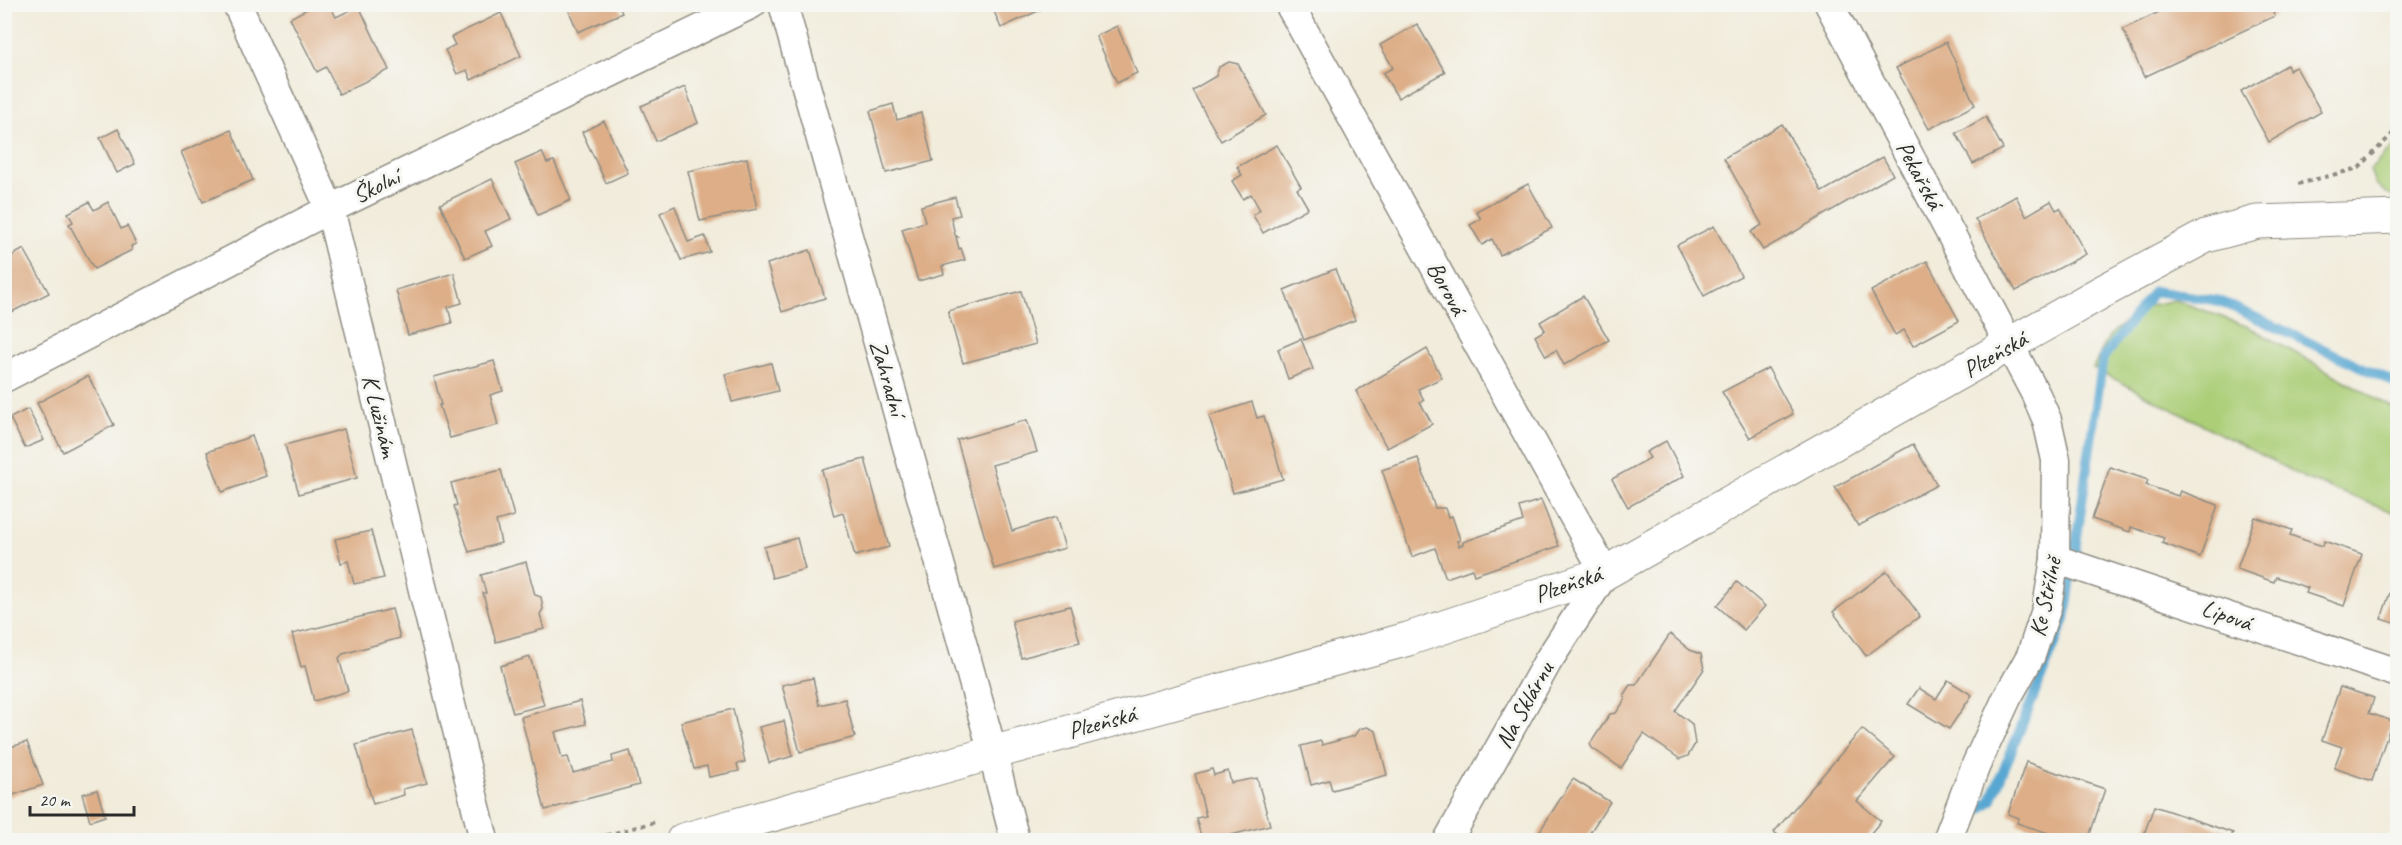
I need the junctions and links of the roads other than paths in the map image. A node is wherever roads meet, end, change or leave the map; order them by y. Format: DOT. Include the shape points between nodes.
graph roads {
  1 [pos="237,4"];
  2 [pos="752,4"];
  3 [pos="783,4"];
  4 [pos="1289,4"];
  5 [pos="1829,4"];
  6 [pos="330,208"];
  7 [pos="2397,217"];
  8 [pos="2010,345"];
  9 [pos="4,378"];
  10 [pos="2055,559"];
  11 [pos="1605,573"];
  12 [pos="2397,673"];
  13 [pos="992,753"];
  14 [pos="484,840"];
  15 [pos="683,840"];
  16 [pos="1015,840"];
  17 [pos="1448,840"];
  18 [pos="1947,840"];
  1 -- 6 [label="street, K Lužinám"];
  2 -- 6 [label="street, Školní"];
  3 -- 13 [label="street, Zahradní"];
  4 -- 11 [label="street, Borová"];
  5 -- 8 [label="street, Pekařská"];
  6 -- 9 [label="street, Školní"];
  6 -- 14 [label="street, K Lužinám"];
  7 -- 8 [label="main road, Plzeňská" via="2257,222 2206,236"];
  8 -- 10 [label="street, Ke Střílně" via="2036,395 2054,442"];
  8 -- 11 [label="main road, Plzeňská"];
  10 -- 12 [label="street, Lipová"];
  10 -- 18 [label="street, Ke Střílně" via="2040,632 1976,765"];
  11 -- 13 [label="main road, Plzeňská" via="1408,639"];
  11 -- 17 [label="street, Na Sklárnu" via="1548,661"];
  13 -- 15 [label="main road, Plzeňská"];
  13 -- 16 [label="street, Zahradní"];
}
